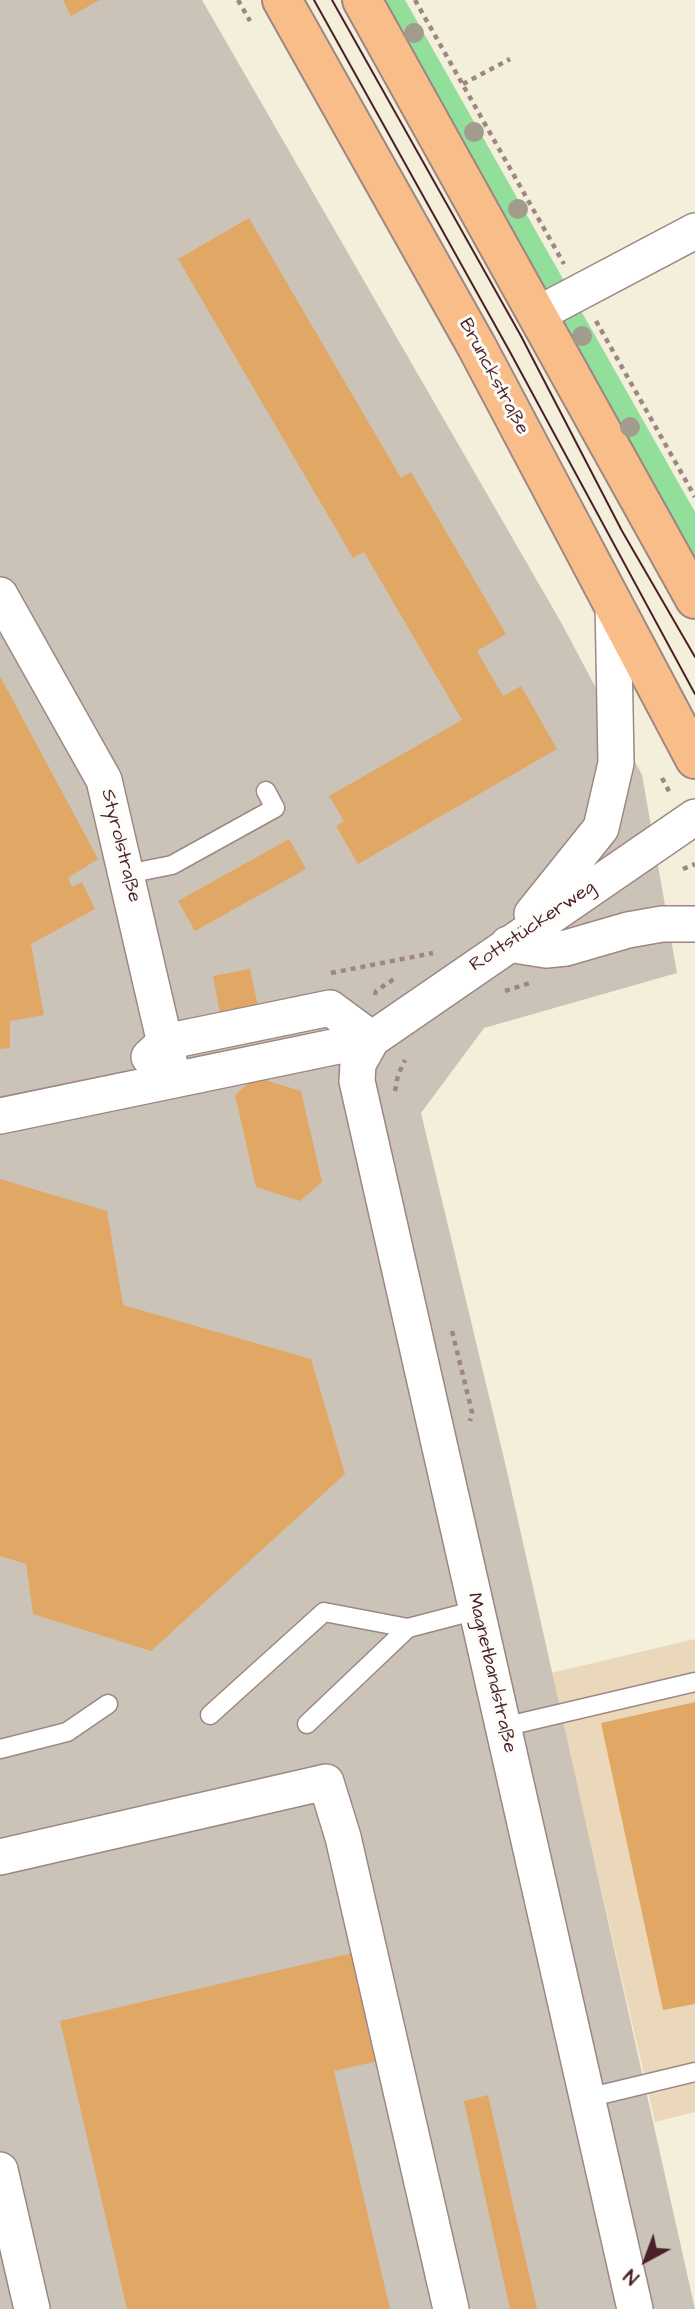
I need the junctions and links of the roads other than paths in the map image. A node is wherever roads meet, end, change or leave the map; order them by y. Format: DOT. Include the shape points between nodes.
graph roads {
  1 [pos="282,0"];
  2 [pos="362,0"];
  3 [pos="695,231"];
  4 [pos="538,314"];
  5 [pos="0,595"];
  6 [pos="695,599"];
  7 [pos="613,601"];
  8 [pos="695,758"];
  9 [pos="266,791"];
  10 [pos="695,817"];
  11 [pos="127,874"];
  12 [pos="695,924"];
  13 [pos="508,944"];
  14 [pos="372,1039"];
  15 [pos="165,1042"];
  16 [pos="173,1078"];
  17 [pos="114,1091"];
  18 [pos="0,1116"];
  19 [pos="477,1610"];
  20 [pos="408,1628"];
  21 [pos="695,1682"];
  22 [pos="108,1704"];
  23 [pos="210,1714"];
  24 [pos="307,1724"];
  25 [pos="503,1727"];
  26 [pos="0,1749"];
  27 [pos="0,1857"];
  28 [pos="695,2072"];
  29 [pos="587,2098"];
  30 [pos="0,2169"];
  31 [pos="32,2309"];
  32 [pos="451,2309"];
  33 [pos="635,2309"];
  1 -- 7 [label="main road, Brunckstraße"];
  2 -- 4 [label="main road"];
  3 -- 4 [label="street"];
  4 -- 6 [label="main road"];
  5 -- 11 [label="street, Styrolstraße" via="104,780"];
  7 -- 8 [label="main road, Brunckstraße"];
  7 -- 13 [label="street" via="616,764 601,828"];
  9 -- 11 [label="lane" via="275,808 172,865"];
  10 -- 13 [label="street, Rottstückerweg"];
  11 -- 15 [label="street, Styrolstraße"];
  12 -- 13 [label="street" via="628,930 566,948"];
  13 -- 14 [label="street, Rottstückerweg"];
  14 -- 15 [label="street" via="330,1008"];
  14 -- 16 [label="street, Rottstückerweg"];
  14 -- 19 [label="street, Magnetbandstraße" via="358,1063 357,1081"];
  15 -- 16 [label="street, Styrolstraße"];
  15 -- 17 [label="street"];
  16 -- 17 [label="street, Rottstückerweg"];
  17 -- 18 [label="street, Rottstückerweg"];
  19 -- 20 [label="lane"];
  19 -- 25 [label="street, Magnetbandstraße"];
  20 -- 23 [label="lane" via="324,1612"];
  20 -- 24 [label="lane"];
  21 -- 25 [label="lane"];
  22 -- 26 [label="lane" via="67,1732"];
  25 -- 29 [label="street, Magnetbandstraße"];
  27 -- 32 [label="street" via="326,1782 343,1837"];
  28 -- 29 [label="lane"];
  29 -- 33 [label="street, Magnetbandstraße"];
  30 -- 31 [label="street"];
}
